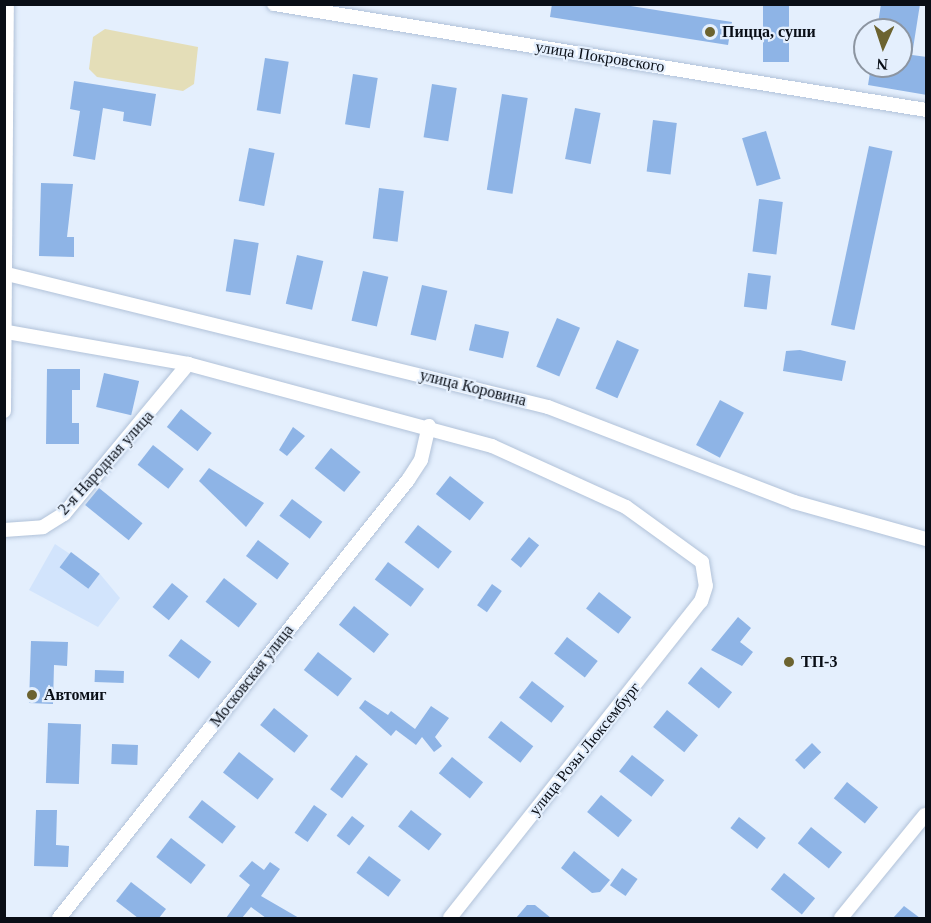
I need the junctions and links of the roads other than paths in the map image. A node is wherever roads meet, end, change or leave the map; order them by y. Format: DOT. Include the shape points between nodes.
graph roads {
  1 [pos="7,4"];
  2 [pos="274,4"];
  3 [pos="927,110"];
  4 [pos="7,274"];
  5 [pos="7,332"];
  6 [pos="188,364"];
  7 [pos="4,411"];
  8 [pos="429,426"];
  9 [pos="4,530"];
  10 [pos="927,539"];
  11 [pos="925,815"];
  12 [pos="59,918"];
  13 [pos="450,918"];
  14 [pos="841,918"];
  1 -- 4 [label="street"];
  2 -- 3 [label="street, улица Покровского"];
  4 -- 5 [label="street"];
  4 -- 10 [label="street, улица Коровина" via="548,407 794,502"];
  5 -- 6 [label="street"];
  5 -- 7 [label="street"];
  6 -- 8 [label="street"];
  6 -- 9 [label="street, 2-я Народная улица" via="64,514 43,527"];
  8 -- 12 [label="street, Московская улица" via="421,460 408,480"];
  8 -- 13 [label="street, улица Розы Люксембург" via="529,459 609,498 694,553 706,573 702,601"];
  11 -- 14 [label="street"];
}
